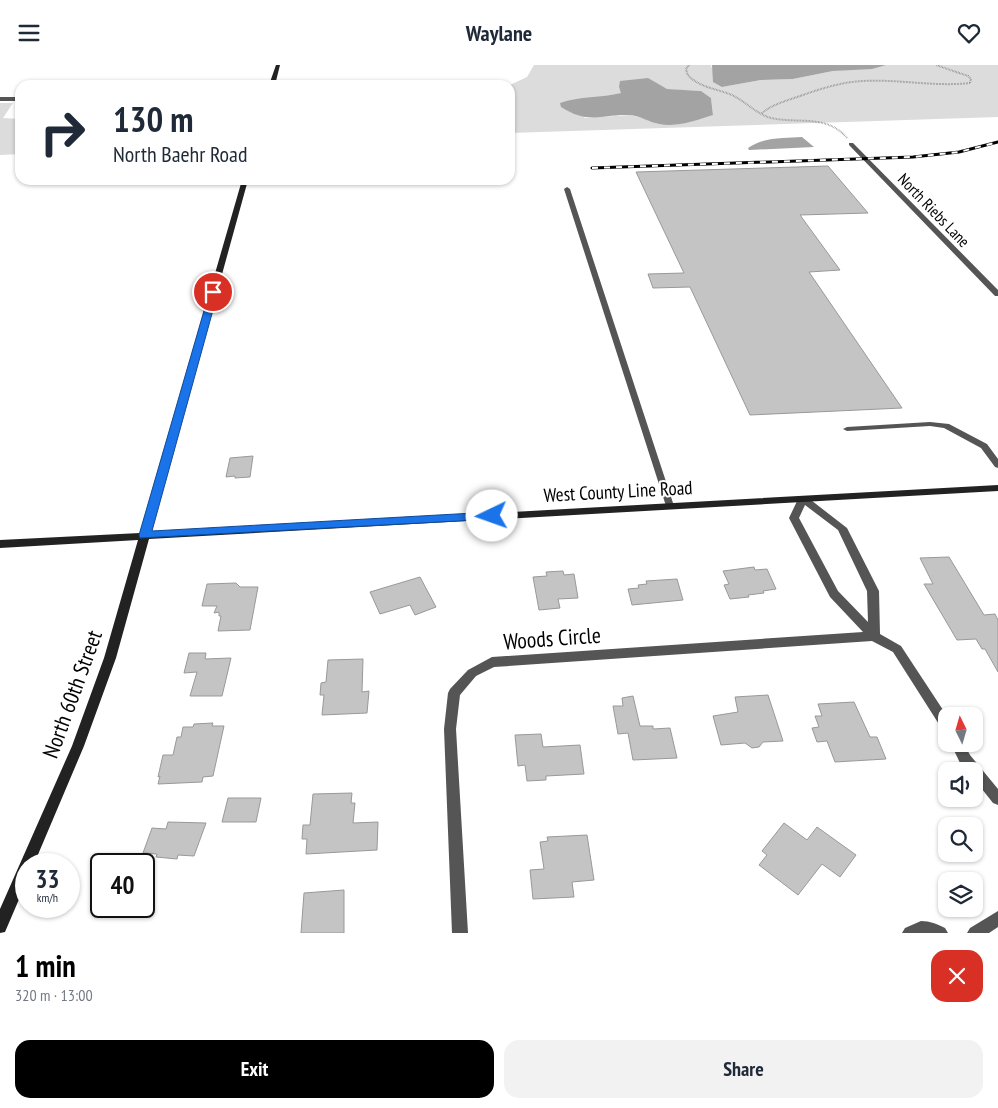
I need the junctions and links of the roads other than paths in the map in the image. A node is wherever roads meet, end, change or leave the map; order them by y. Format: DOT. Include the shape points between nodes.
graph roads {
  1 [pos="278,65"];
  2 [pos="274,80"];
  3 [pos="0,99"];
  4 [pos="15,99"];
  5 [pos="851,144"];
  6 [pos="244,185"];
  7 [pos="567,189"];
  8 [pos="998,294"];
  9 [pos="847,429"];
  10 [pos="998,465"];
  11 [pos="998,488"];
  12 [pos="804,499"];
  13 [pos="670,506"];
  14 [pos="145,535"];
  15 [pos="0,543"];
  16 [pos="874,636"];
  17 [pos="938,713"];
  18 [pos="962,753"];
  19 [pos="998,799"];
  20 [pos="32,853"];
  21 [pos="15,893"];
  22 [pos="998,918"];
  23 [pos="0,927"];
  24 [pos="460,933"];
  25 [pos="910,933"];
  26 [pos="940,933"];
  27 [pos="975,933"];
  1 -- 2 [label="street"];
  3 -- 4 [label="street"];
  5 -- 8 [label="street, North Riebs Lane"];
  6 -- 14 [label="street, North 60th Street"];
  7 -- 13 [label="lane"];
  9 -- 10 [label="lane" via="946,426 984,446"];
  11 -- 12 [label="street, West County Line Road"];
  12 -- 13 [label="street, West County Line Road"];
  12 -- 16 [label="street" via="842,528 873,591"];
  12 -- 16 [label="street" via="794,518 834,595"];
  13 -- 14 [label="street, West County Line Road"];
  14 -- 15 [label="street, West County Line Road"];
  14 -- 20 [label="street, North 60th Street" via="110,658 78,745"];
  16 -- 17 [label="street" via="897,649"];
  16 -- 24 [label="street, Woods Circle" via="492,662 472,673 454,693 450,729"];
  18 -- 19 [label="street"];
  21 -- 23 [label="street, North 60th Street"];
  22 -- 27 [label="street"];
  25 -- 26 [label="street" via="924,929"];
}
